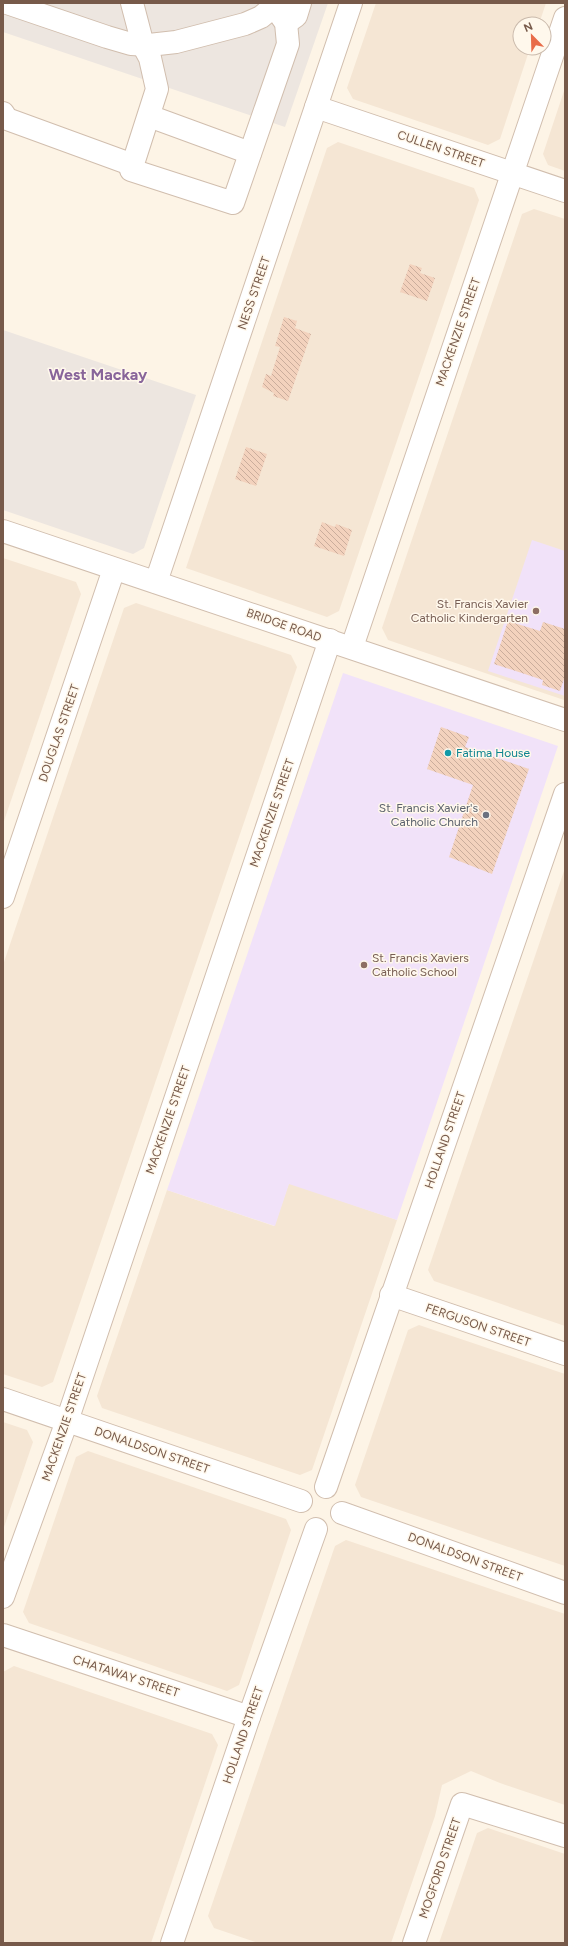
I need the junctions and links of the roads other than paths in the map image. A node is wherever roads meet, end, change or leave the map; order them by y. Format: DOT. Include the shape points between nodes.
graph roads {
  1 [pos="7,3"];
  2 [pos="132,3"];
  3 [pos="300,3"];
  4 [pos="352,3"];
  5 [pos="279,11"];
  6 [pos="565,18"];
  7 [pos="143,45"];
  8 [pos="316,107"];
  9 [pos="3,113"];
  10 [pos="149,116"];
  11 [pos="250,153"];
  12 [pos="133,165"];
  13 [pos="512,173"];
  14 [pos="565,191"];
  15 [pos="3,530"];
  16 [pos="114,569"];
  17 [pos="156,582"];
  18 [pos="330,640"];
  19 [pos="352,647"];
  20 [pos="565,720"];
  21 [pos="565,794"];
  22 [pos="3,897"];
  23 [pos="391,1295"];
  24 [pos="565,1354"];
  25 [pos="3,1399"];
  26 [pos="67,1421"];
  27 [pos="326,1487"];
  28 [pos="301,1501"];
  29 [pos="342,1513"];
  30 [pos="316,1529"];
  31 [pos="565,1593"];
  32 [pos="3,1598"];
  33 [pos="3,1635"];
  34 [pos="249,1717"];
  35 [pos="565,1836"];
  36 [pos="172,1943"];
  37 [pos="414,1943"];
  1 -- 7 [label="street" via="107,37"];
  2 -- 7 [label="street"];
  3 -- 5 [label="street" via="296,16"];
  4 -- 8 [label="street, NESS STREET"];
  5 -- 7 [label="street" via="245,24 176,42"];
  5 -- 11 [label="street" via="288,44"];
  6 -- 13 [label="street, MACKENZIE STREET"];
  7 -- 10 [label="street" via="150,58 157,89"];
  8 -- 13 [label="street, CULLEN STREET"];
  8 -- 17 [label="street, NESS STREET"];
  9 -- 12 [label="street" via="7,119"];
  10 -- 11 [label="street"];
  10 -- 12 [label="street"];
  11 -- 12 [label="street" via="233,203 131,170"];
  13 -- 14 [label="street, CULLEN STREET"];
  13 -- 19 [label="street, MACKENZIE STREET"];
  15 -- 16 [label="street, BRIDGE ROAD"];
  16 -- 17 [label="street, BRIDGE ROAD"];
  16 -- 22 [label="street, DOUGLAS STREET"];
  17 -- 18 [label="street, BRIDGE ROAD"];
  18 -- 19 [label="street, BRIDGE ROAD"];
  18 -- 26 [label="street, MACKENZIE STREET"];
  19 -- 20 [label="street, BRIDGE ROAD"];
  21 -- 23 [label="street, HOLLAND STREET"];
  23 -- 24 [label="street, FERGUSON STREET"];
  23 -- 27 [label="street, HOLLAND STREET"];
  25 -- 26 [label="street, DONALDSON STREET"];
  26 -- 28 [label="street, DONALDSON STREET"];
  26 -- 32 [label="street, MACKENZIE STREET"];
  27 -- 28 [label="street" via="312,1488"];
  27 -- 29 [label="street" via="337,1493 341,1499"];
  28 -- 30 [label="street" via="302,1516 306,1523"];
  29 -- 30 [label="street" via="339,1521 333,1526"];
  29 -- 31 [label="street, DONALDSON STREET"];
  30 -- 34 [label="street, HOLLAND STREET"];
  33 -- 34 [label="street, CHATAWAY STREET"];
  34 -- 36 [label="street, HOLLAND STREET"];
  35 -- 37 [label="street, MOGFORD STREET" via="462,1804"];
}
